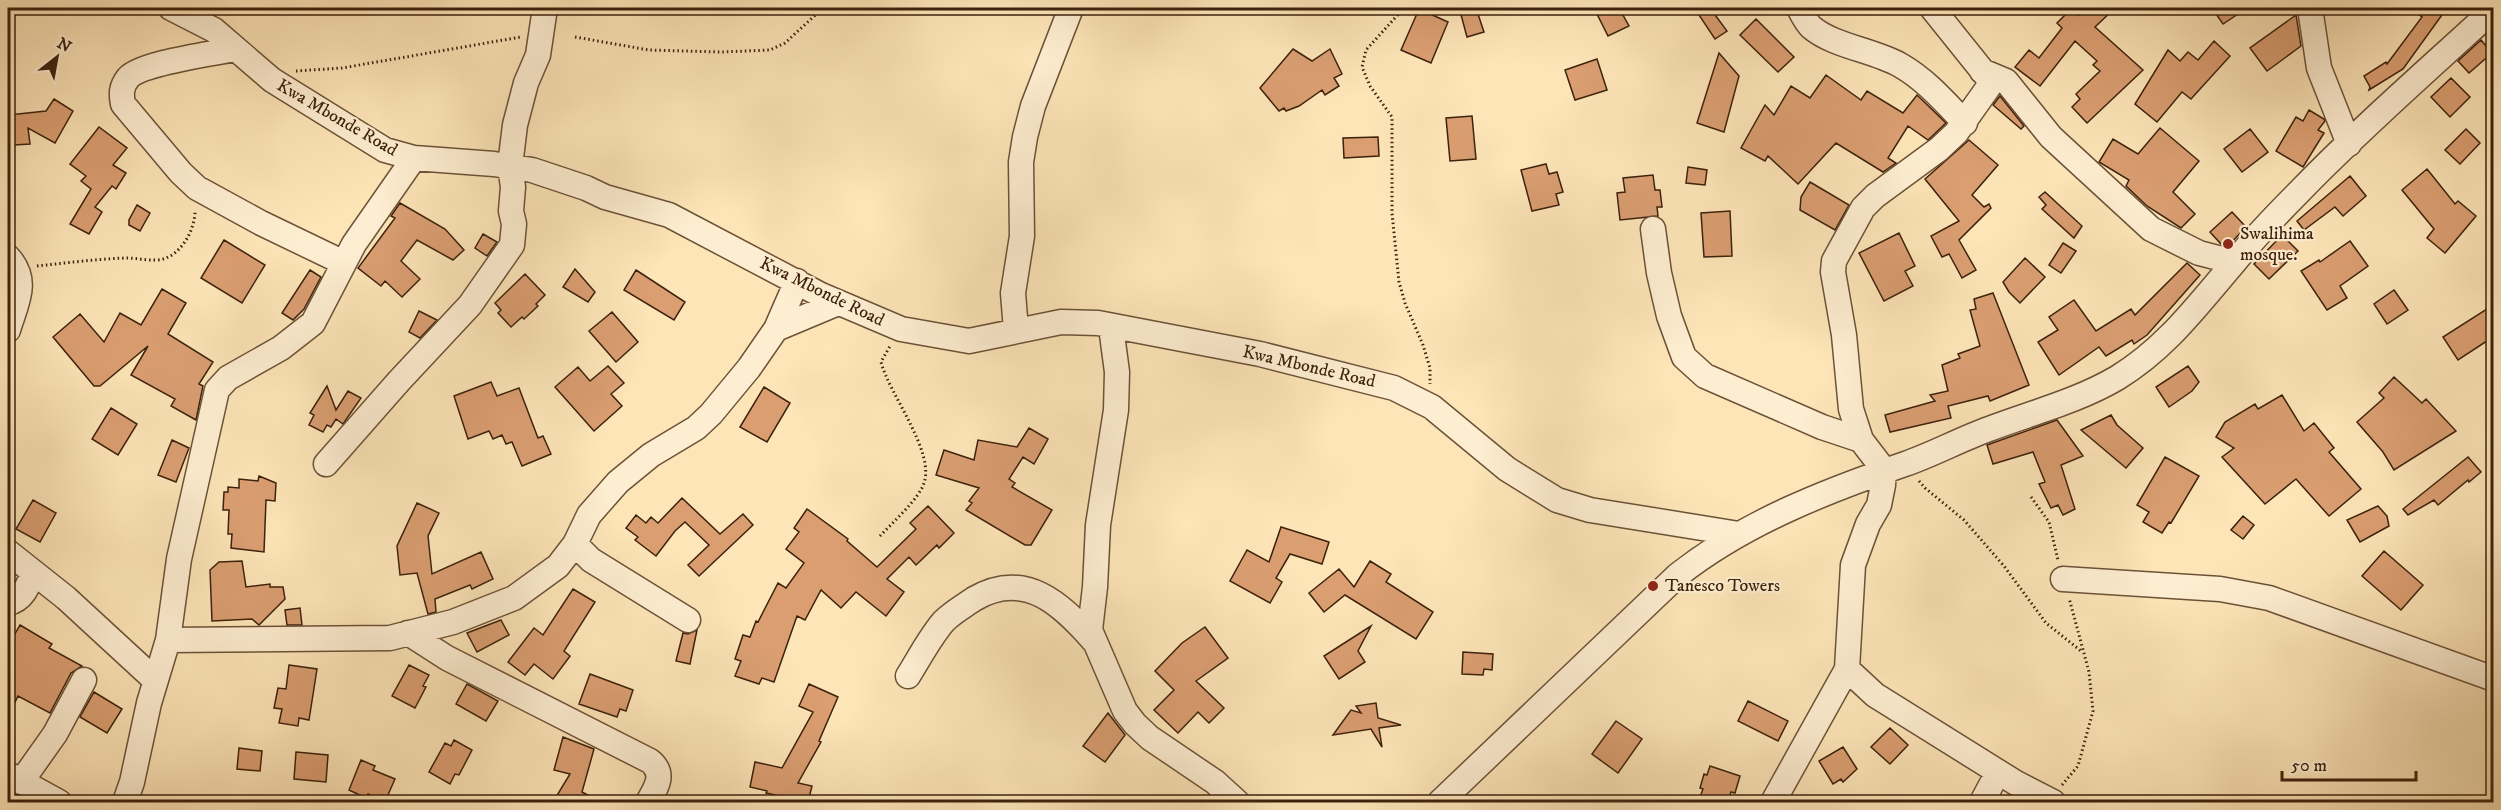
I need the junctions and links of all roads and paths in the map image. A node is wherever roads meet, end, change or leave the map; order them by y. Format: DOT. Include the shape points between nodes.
graph roads {
  1 [pos="171,8"];
  2 [pos="187,8"];
  3 [pos="544,8"];
  4 [pos="805,8"];
  5 [pos="1071,8"];
  6 [pos="1404,8"];
  7 [pos="1799,8"];
  8 [pos="1932,8"];
  9 [pos="2310,8"];
  10 [pos="822,9"];
  11 [pos="2484,12"];
  12 [pos="214,30"];
  13 [pos="541,34"];
  14 [pos="575,37"];
  15 [pos="234,49"];
  16 [pos="1982,71"];
  17 [pos="262,74"];
  18 [pos="1965,123"];
  19 [pos="2349,144"];
  20 [pos="414,158"];
  21 [pos="510,166"];
  22 [pos="195,201"];
  23 [pos="1653,229"];
  24 [pos="12,262"];
  25 [pos="344,262"];
  26 [pos="2234,262"];
  27 [pos="797,281"];
  28 [pos="838,303"];
  29 [pos="1111,327"];
  30 [pos="776,329"];
  31 [pos="901,329"];
  32 [pos="8,330"];
  33 [pos="1016,330"];
  34 [pos="1432,407"];
  35 [pos="1862,440"];
  36 [pos="326,464"];
  37 [pos="1895,467"];
  38 [pos="2031,497"];
  39 [pos="1739,534"];
  40 [pos="880,536"];
  41 [pos="575,544"];
  42 [pos="8,552"];
  43 [pos="33,573"];
  44 [pos="2063,579"];
  45 [pos="8,603"];
  46 [pos="688,620"];
  47 [pos="408,633"];
  48 [pos="168,640"];
  49 [pos="1093,640"];
  50 [pos="2082,652"];
  51 [pos="1847,669"];
  52 [pos="908,676"];
  53 [pos="2493,679"];
  54 [pos="84,680"];
  55 [pos="155,680"];
  56 [pos="1998,772"];
  57 [pos="14,778"];
  58 [pos="2048,800"];
  59 [pos="59,802"];
  60 [pos="125,802"];
  61 [pos="648,802"];
  62 [pos="1237,802"];
  63 [pos="1440,802"];
  64 [pos="1773,802"];
  65 [pos="1982,802"];
  1 -- 12 [label="street, Kwa Mbonde Road"];
  2 -- 12 [label="street"];
  3 -- 13 [label="street"];
  4 -- 10 [label="path"];
  5 -- 33 [label="street" via="1025,136 1021,162 1022,236 1013,292"];
  6 -- 34 [label="path" via="1366,50 1362,67 1392,117 1392,213 1401,292 1430,368"];
  7 -- 18 [label="street" via="1809,25 1822,34 1872,52 1924,81"];
  8 -- 16 [label="street"];
  9 -- 19 [label="street" via="2319,68"];
  10 -- 14 [label="path" via="785,43 771,50 657,50"];
  11 -- 19 [label="street"];
  12 -- 15 [label="street, Kwa Mbonde Road"];
  13 -- 17 [label="path" via="342,68"];
  13 -- 21 [label="street" via="515,125"];
  15 -- 17 [label="street, Kwa Mbonde Road"];
  15 -- 25 [label="street" via="151,66 135,73 122,88 123,104 197,188"];
  16 -- 18 [label="street" via="1990,82 1989,88"];
  16 -- 26 [label="street" via="2006,81 2051,137 2151,229 2199,253"];
  17 -- 20 [label="street, Kwa Mbonde Road" via="385,150"];
  18 -- 35 [label="street" via="1939,149 1863,208 1834,261 1851,409"];
  19 -- 26 [label="street"];
  20 -- 21 [label="street, Kwa Mbonde Road"];
  20 -- 25 [label="street"];
  21 -- 27 [label="street, Kwa Mbonde Road" via="554,176 605,197 669,215"];
  21 -- 36 [label="street" via="514,238 510,250 470,305"];
  22 -- 24 [label="path" via="192,229 174,254 163,260"];
  23 -- 35 [label="street" via="1670,316 1684,357 1693,367 1792,415"];
  24 -- 32 [label="street" via="20,286"];
  25 -- 48 [label="street" via="313,323 281,348 228,378 217,390 179,559"];
  26 -- 37 [label="street" via="2158,349 2114,380"];
  27 -- 28 [label="street, Kwa Mbonde Road"];
  27 -- 30 [label="street"];
  28 -- 30 [label="street"];
  28 -- 31 [label="street, Kwa Mbonde Road"];
  29 -- 33 [label="street, Kwa Mbonde Road" via="1061,322"];
  29 -- 34 [label="street, Kwa Mbonde Road" via="1260,354 1395,388"];
  29 -- 49 [label="street" via="1117,372 1116,410 1098,525 1089,621"];
  30 -- 41 [label="street" via="711,414 696,428 651,454 618,482 589,515"];
  31 -- 33 [label="street, Kwa Mbonde Road" via="969,341"];
  31 -- 40 [label="path" via="881,362 890,389 912,426 926,476 921,489"];
  34 -- 39 [label="street, Kwa Mbonde Road" via="1497,462 1557,500 1590,510"];
  35 -- 37 [label="street"];
  37 -- 39 [label="street"];
  37 -- 50 [label="path" via="1964,520 2046,623"];
  37 -- 51 [label="street" via="1853,565"];
  38 -- 44 [label="path" via="2049,522"];
  39 -- 63 [label="street" via="1678,575"];
  41 -- 46 [label="street" via="591,560"];
  41 -- 47 [label="street" via="558,566 514,598 453,622"];
  42 -- 43 [label="street"];
  43 -- 45 [label="street" via="19,599"];
  43 -- 55 [label="street"];
  44 -- 50 [label="path"];
  44 -- 53 [label="street" via="2220,589 2269,598"];
  47 -- 48 [label="street" via="390,638"];
  47 -- 61 [label="street" via="447,658 650,761 658,769 659,781"];
  48 -- 55 [label="street"];
  49 -- 52 [label="street" via="1066,610 1026,589 1004,588 982,595 955,611 933,635"];
  49 -- 62 [label="street" via="1125,711 1135,724"];
  50 -- 58 [label="path" via="2092,689 2091,723 2074,772"];
  51 -- 56 [label="street" via="1875,695"];
  51 -- 64 [label="street"];
  54 -- 57 [label="street" via="55,734"];
  55 -- 60 [label="street"];
  56 -- 58 [label="street"];
  56 -- 65 [label="street"];
  57 -- 59 [label="street"];
}
